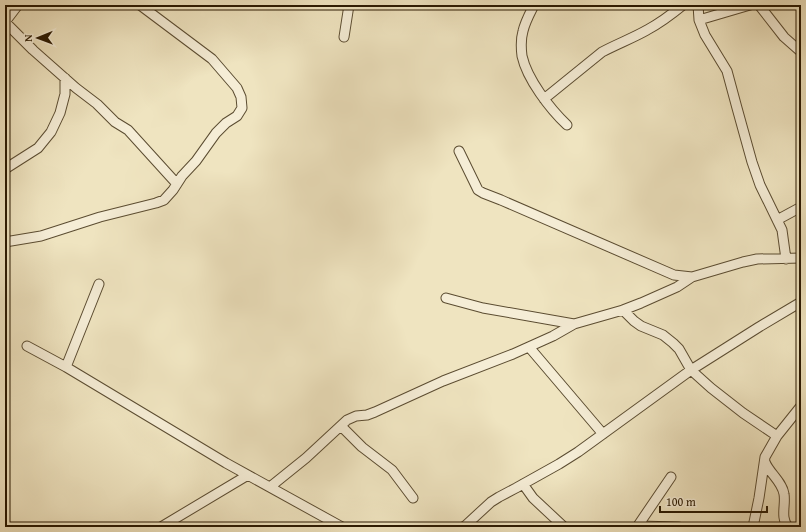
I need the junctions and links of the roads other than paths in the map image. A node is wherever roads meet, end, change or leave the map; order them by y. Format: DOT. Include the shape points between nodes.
graph roads {
  1 [pos="18,5"];
  2 [pos="140,5"];
  3 [pos="349,5"];
  4 [pos="534,5"];
  5 [pos="684,5"];
  6 [pos="698,5"];
  7 [pos="750,5"];
  8 [pos="759,5"];
  9 [pos="699,20"];
  10 [pos="5,22"];
  11 [pos="344,37"];
  12 [pos="801,52"];
  13 [pos="65,78"];
  14 [pos="544,99"];
  15 [pos="567,125"];
  16 [pos="459,151"];
  17 [pos="5,169"];
  18 [pos="177,184"];
  19 [pos="801,208"];
  20 [pos="777,220"];
  21 [pos="5,242"];
  22 [pos="801,258"];
  23 [pos="786,259"];
  24 [pos="692,277"];
  25 [pos="99,284"];
  26 [pos="446,298"];
  27 [pos="800,303"];
  28 [pos="623,310"];
  29 [pos="574,324"];
  30 [pos="27,346"];
  31 [pos="529,347"];
  32 [pos="66,367"];
  33 [pos="691,370"];
  34 [pos="801,406"];
  35 [pos="341,426"];
  36 [pos="603,434"];
  37 [pos="778,436"];
  38 [pos="765,462"];
  39 [pos="248,475"];
  40 [pos="671,477"];
  41 [pos="523,484"];
  42 [pos="270,487"];
  43 [pos="413,498"];
  44 [pos="160,527"];
  45 [pos="342,527"];
  46 [pos="463,527"];
  47 [pos="564,527"];
  48 [pos="637,527"];
  49 [pos="679,527"];
  50 [pos="753,527"];
  51 [pos="788,527"];
  1 -- 10 [label="street"];
  2 -- 18 [label="street" via="212,59 237,88 241,97 242,108 237,116 216,133"];
  3 -- 11 [label="street"];
  4 -- 14 [label="street" via="523,30 522,55 534,84"];
  5 -- 14 [label="street" via="648,30 602,52"];
  6 -- 9 [label="street"];
  7 -- 9 [label="street"];
  8 -- 12 [label="street" via="784,37"];
  9 -- 20 [label="street" via="727,71 752,162"];
  10 -- 13 [label="street"];
  13 -- 17 [label="street" via="65,94 51,132 38,148"];
  13 -- 18 [label="street" via="128,130"];
  14 -- 15 [label="street"];
  16 -- 24 [label="street" via="478,190 483,193 674,276"];
  18 -- 21 [label="street" via="164,200 156,203 41,236"];
  19 -- 20 [label="street"];
  20 -- 23 [label="street" via="782,230"];
  22 -- 23 [label="street"];
  23 -- 24 [label="street" via="757,259"];
  24 -- 28 [label="street" via="677,287"];
  25 -- 32 [label="street"];
  26 -- 29 [label="street" via="483,308"];
  27 -- 33 [label="street"];
  28 -- 29 [label="street"];
  28 -- 33 [label="street" via="641,326 663,335 673,343"];
  29 -- 31 [label="street"];
  30 -- 32 [label="street"];
  31 -- 35 [label="street" via="443,381 375,412 356,416"];
  31 -- 36 [label="street"];
  32 -- 39 [label="street"];
  33 -- 36 [label="street"];
  33 -- 37 [label="street" via="732,406"];
  34 -- 37 [label="street"];
  35 -- 42 [label="street"];
  35 -- 43 [label="street" via="362,447 392,470"];
  36 -- 41 [label="street" via="559,464"];
  37 -- 38 [label="street" via="765,457"];
  38 -- 50 [label="street"];
  38 -- 51 [label="street" via="783,490 783,514"];
  39 -- 42 [label="street"];
  39 -- 44 [label="street"];
  40 -- 48 [label="street"];
  41 -- 46 [label="street" via="491,502"];
  41 -- 47 [label="street" via="533,498"];
  42 -- 45 [label="street"];
  48 -- 49 [label="street"];
}
